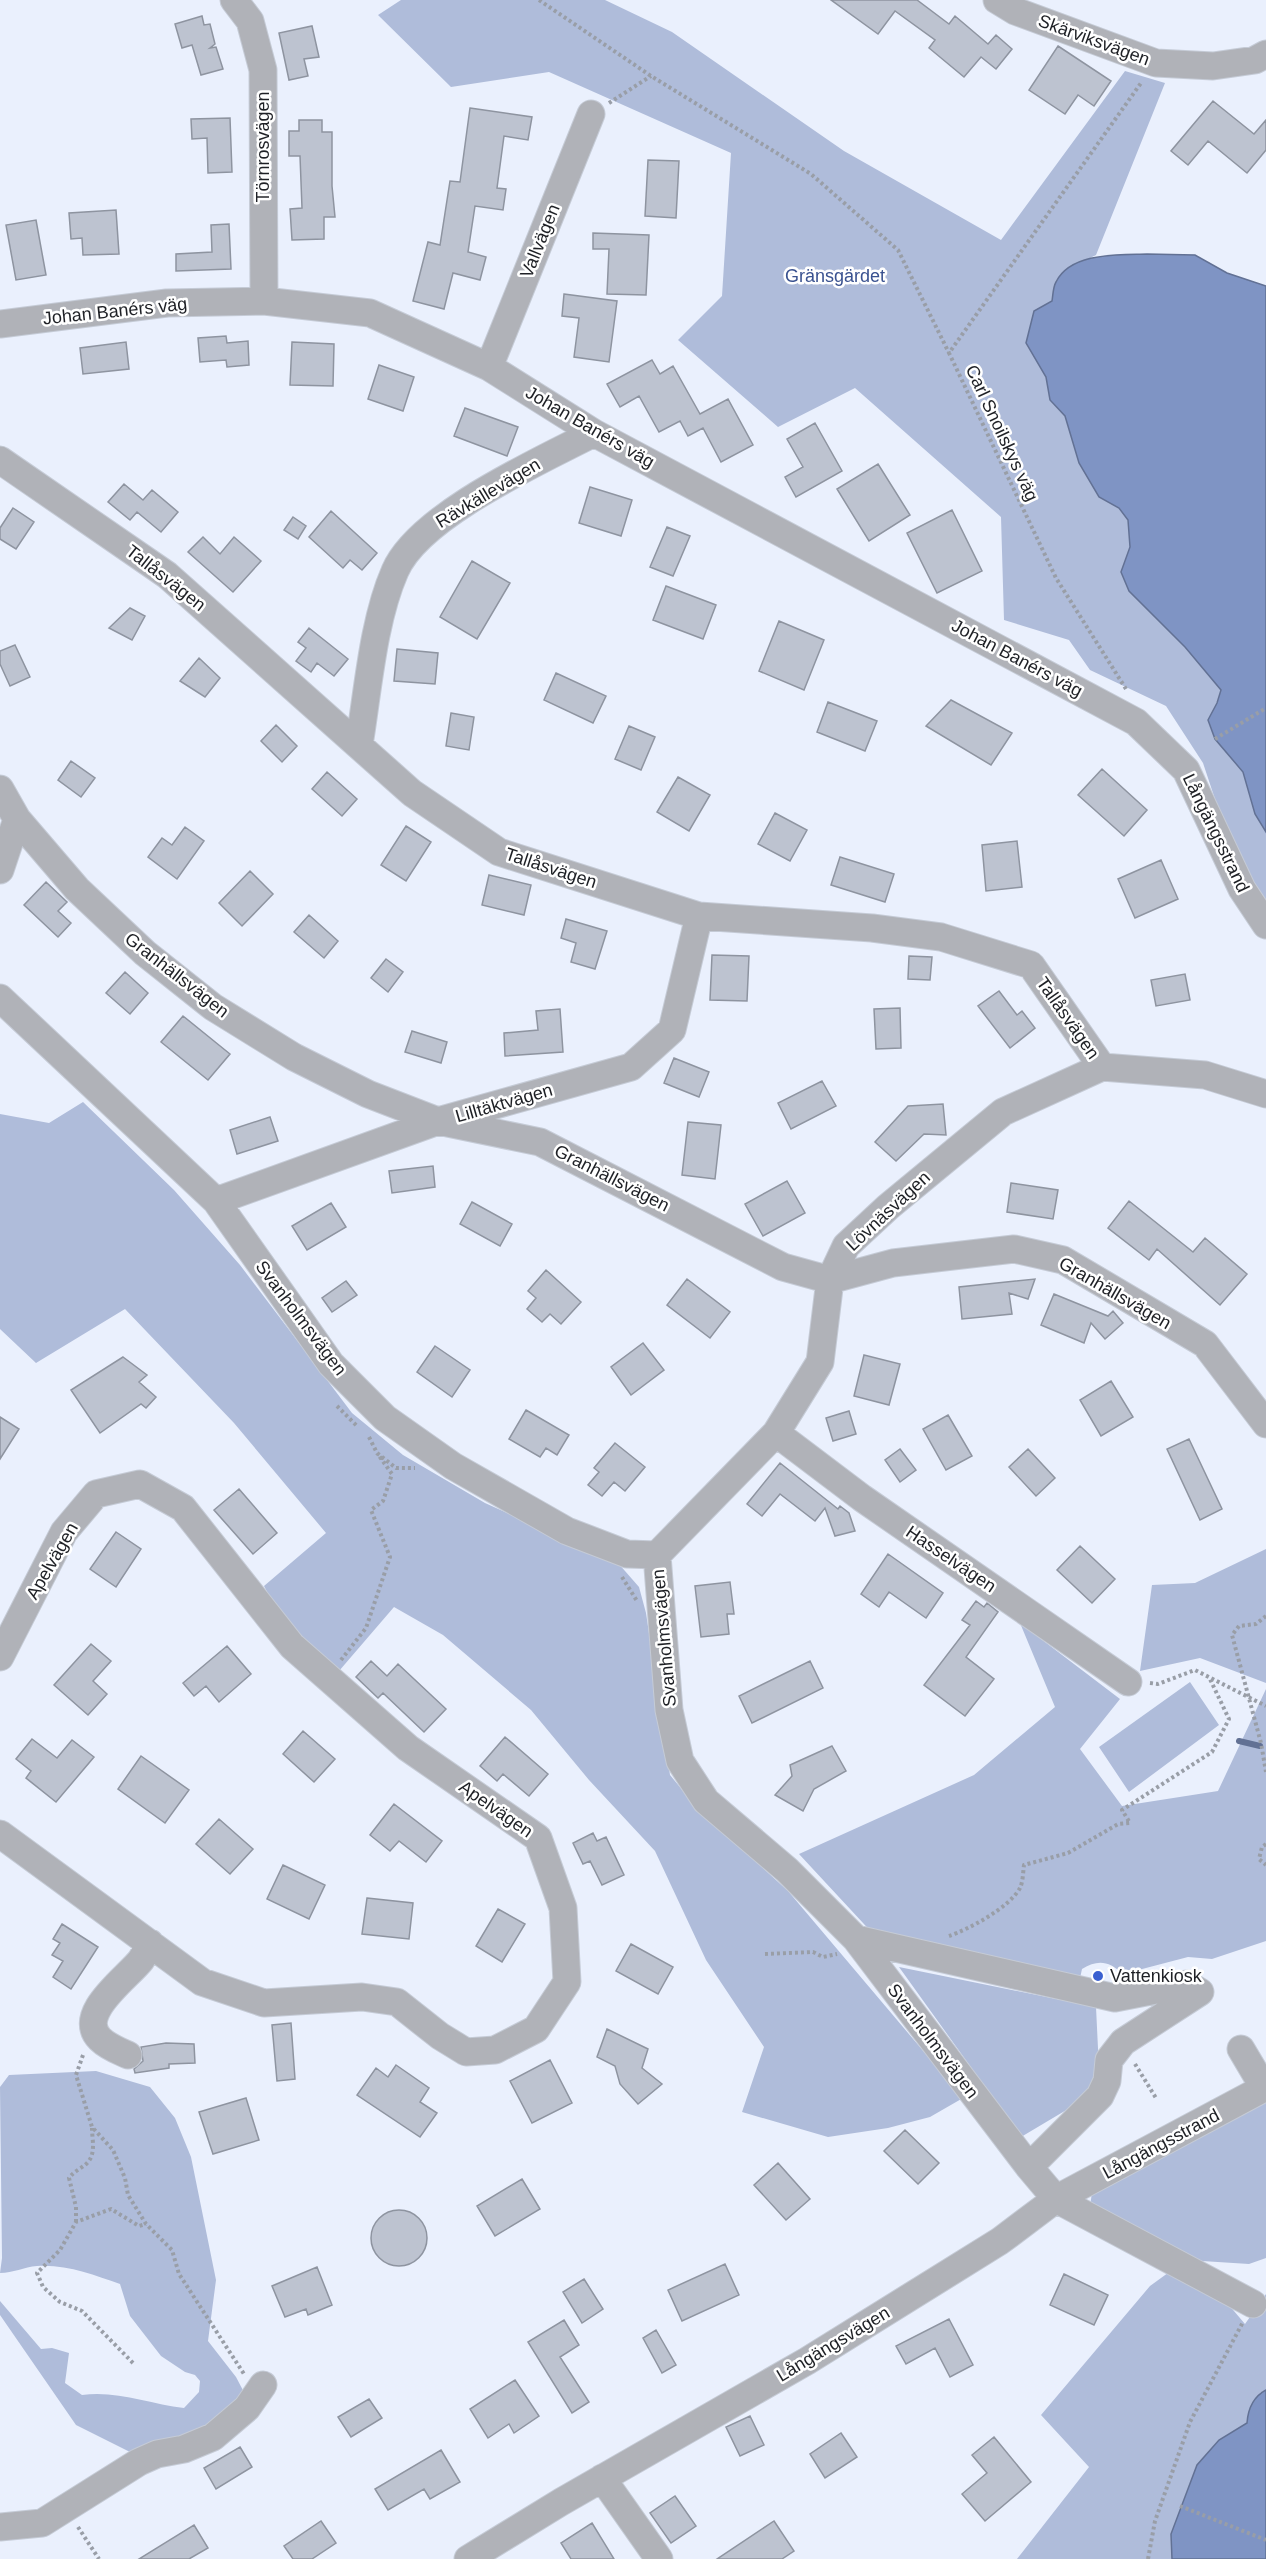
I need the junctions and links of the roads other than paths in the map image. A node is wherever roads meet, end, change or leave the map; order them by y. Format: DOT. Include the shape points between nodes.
graph roads {
  1 [pos="234,0"];
  2 [pos="997,0"];
  3 [pos="1266,54"];
  4 [pos="591,114"];
  5 [pos="264,301"];
  6 [pos="0,324"];
  7 [pos="489,367"];
  8 [pos="594,433"];
  9 [pos="0,460"];
  10 [pos="1136,722"];
  11 [pos="358,745"];
  12 [pos="0,789"];
  13 [pos="17,819"];
  14 [pos="0,870"];
  15 [pos="699,916"];
  16 [pos="1266,925"];
  17 [pos="0,998"];
  18 [pos="1102,1067"];
  19 [pos="1266,1094"];
  20 [pos="438,1121"];
  21 [pos="216,1201"];
  22 [pos="830,1280"];
  23 [pos="1266,1424"];
  24 [pos="776,1432"];
  25 [pos="657,1555"];
  26 [pos="0,1657"];
  27 [pos="1128,1682"];
  28 [pos="0,1834"];
  29 [pos="150,1943"];
  30 [pos="846,1946"];
  31 [pos="1115,1998"];
  32 [pos="1122,2042"];
  33 [pos="1241,2049"];
  34 [pos="128,2055"];
  35 [pos="1265,2088"];
  36 [pos="1029,2168"];
  37 [pos="1056,2199"];
  38 [pos="1254,2304"];
  39 [pos="260,2390"];
  40 [pos="602,2478"];
  41 [pos="0,2527"];
  42 [pos="468,2559"];
  43 [pos="659,2559"];
  1 -- 5 [label="street, Törnrosvägen" via="250,21 263,70"];
  2 -- 3 [label="street, Skärviksvägen" via="1015,11 1156,63 1213,66 1255,60"];
  4 -- 7 [label="street, Vallvägen"];
  5 -- 6 [label="street, Johan Banérs väg" via="166,303"];
  5 -- 7 [label="street, Johan Banérs väg" via="370,313"];
  7 -- 8 [label="street, Johan Banérs väg"];
  8 -- 10 [label="street, Johan Banérs väg"];
  8 -- 11 [label="street, Rävkällevägen" via="487,489 421,534 395,569 381,611"];
  9 -- 11 [label="street, Tallåsvägen" via="167,575"];
  10 -- 16 [label="street, Långängsstrand" via="1186,770 1242,889"];
  11 -- 15 [label="street, Tallåsvägen" via="411,793 499,852"];
  12 -- 13 [label="street, Granhällsvägen"];
  13 -- 14 [label="street"];
  13 -- 20 [label="street, Granhällsvägen" via="77,889 145,953 213,1007 294,1057 368,1094"];
  15 -- 18 [label="street, Tallåsvägen" via="872,928 940,937 1031,965"];
  15 -- 20 [label="street, Lilltäktvägen" via="672,1029 631,1066"];
  17 -- 21 [label="street, Svanholmsvägen"];
  18 -- 19 [label="street, Lövnäsvägen" via="1205,1075"];
  18 -- 22 [label="street, Lövnäsvägen" via="1003,1112 846,1246"];
  20 -- 21 [label="street, Lilltäktvägen"];
  20 -- 22 [label="street, Granhällsvägen" via="540,1142 783,1267"];
  21 -- 25 [label="street, Svanholmsvägen" via="331,1364 386,1418 453,1466 567,1531 627,1554"];
  22 -- 23 [label="street, Granhällsvägen" via="893,1263 1014,1249 1063,1260 1204,1344"];
  22 -- 24 [label="street, Lövnäsvägen" via="820,1362"];
  24 -- 25 [label="street, Lövnäsvägen"];
  24 -- 27 [label="street, Hasselvägen" via="862,1498"];
  25 -- 30 [label="street, Svanholmsvägen" via="669,1710 680,1761 706,1801 787,1870"];
  26 -- 29 [label="street, Apelvägen" via="64,1533 96,1494 140,1484 183,1508 292,1646 408,1748 538,1838 563,1908 567,1982 536,2029 495,2050 466,2052 397,2002 362,1997 264,2003 202,1982"];
  28 -- 29 [label="street, Apelvägen"];
  29 -- 34 [label="street" via="141,1960 98,2006 93,2024 98,2037"];
  30 -- 31 [label="street"];
  30 -- 36 [label="street, Svanholmsvägen"];
  31 -- 32 [label="street"];
  31 -- 32 [label="street" via="1187,1984 1200,1992"];
  32 -- 36 [label="street" via="1109,2061 1107,2081 1100,2096"];
  33 -- 35 [label="street"];
  35 -- 37 [label="street, Långängsstrand"];
  36 -- 37 [label="street, Svanholmsvägen"];
  37 -- 38 [label="street, Svanholmsvägen"];
  37 -- 40 [label="street, Långängsvägen" via="1000,2241 807,2361"];
  39 -- 41 [label="street" via="247,2409 213,2437 139,2462 42,2523"];
  40 -- 42 [label="street, Långängsvägen"];
  40 -- 43 [label="street"];
}
